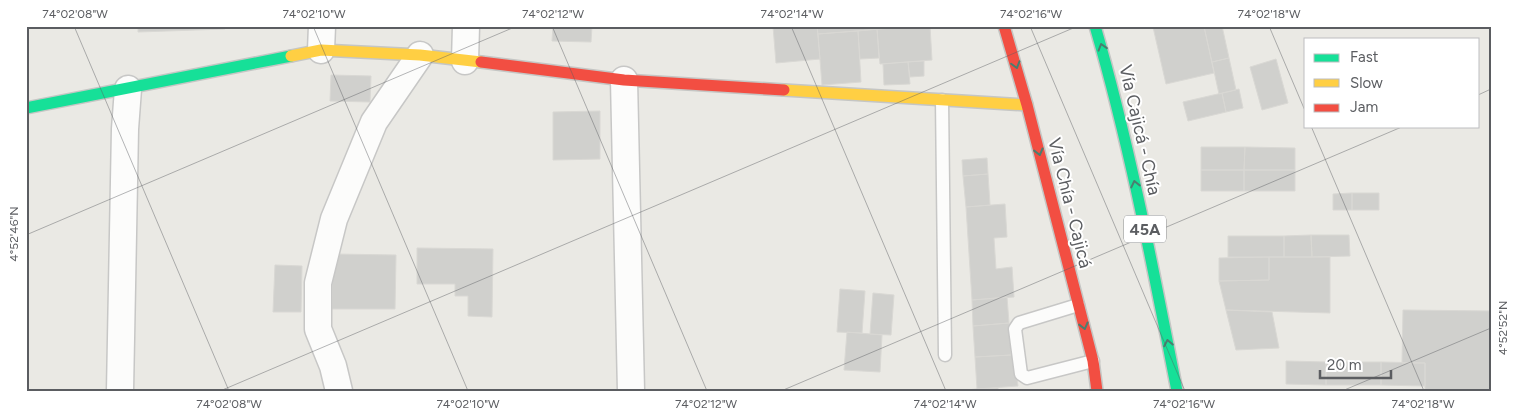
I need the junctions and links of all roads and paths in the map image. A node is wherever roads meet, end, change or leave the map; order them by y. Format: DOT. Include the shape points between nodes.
graph roads {
  1 [pos="466,26"];
  2 [pos="1004,26"];
  3 [pos="1095,26"];
  4 [pos="322,38"];
  5 [pos="420,56"];
  6 [pos="464,61"];
  7 [pos="624,80"];
  8 [pos="128,89"];
  9 [pos="942,100"];
  10 [pos="1027,105"];
  11 [pos="26,108"];
  12 [pos="1078,305"];
  13 [pos="945,355"];
  14 [pos="1092,361"];
  15 [pos="1096,390"];
  16 [pos="120,391"];
  17 [pos="339,391"];
  18 [pos="631,391"];
  19 [pos="1177,391"];
  1 -- 6 [label="street"];
  2 -- 10 [label="main road, Vía Chía - Cajicá, one-way"];
  19 -- 3 [label="main road, Vía Cajicá - Chía / 45A, one-way" via="1142,211"];
  4 -- 5 [label="main road"];
  4 -- 8 [label="main road"];
  5 -- 6 [label="main road"];
  5 -- 17 [label="street" via="374,122 334,219 318,283 318,329"];
  6 -- 7 [label="main road"];
  7 -- 9 [label="main road"];
  7 -- 18 [label="street"];
  8 -- 11 [label="main road"];
  8 -- 16 [label="street"];
  9 -- 10 [label="main road"];
  9 -- 13 [label="lane"];
  10 -- 12 [label="main road, Vía Chía - Cajicá, one-way"];
  12 -- 14 [label="main road, Vía Chía - Cajicá, one-way"];
  12 -- 14 [label="lane" via="1019,323 1015,329 1021,374 1027,378"];
  14 -- 15 [label="main road, Vía Chía - Cajicá"];
}
